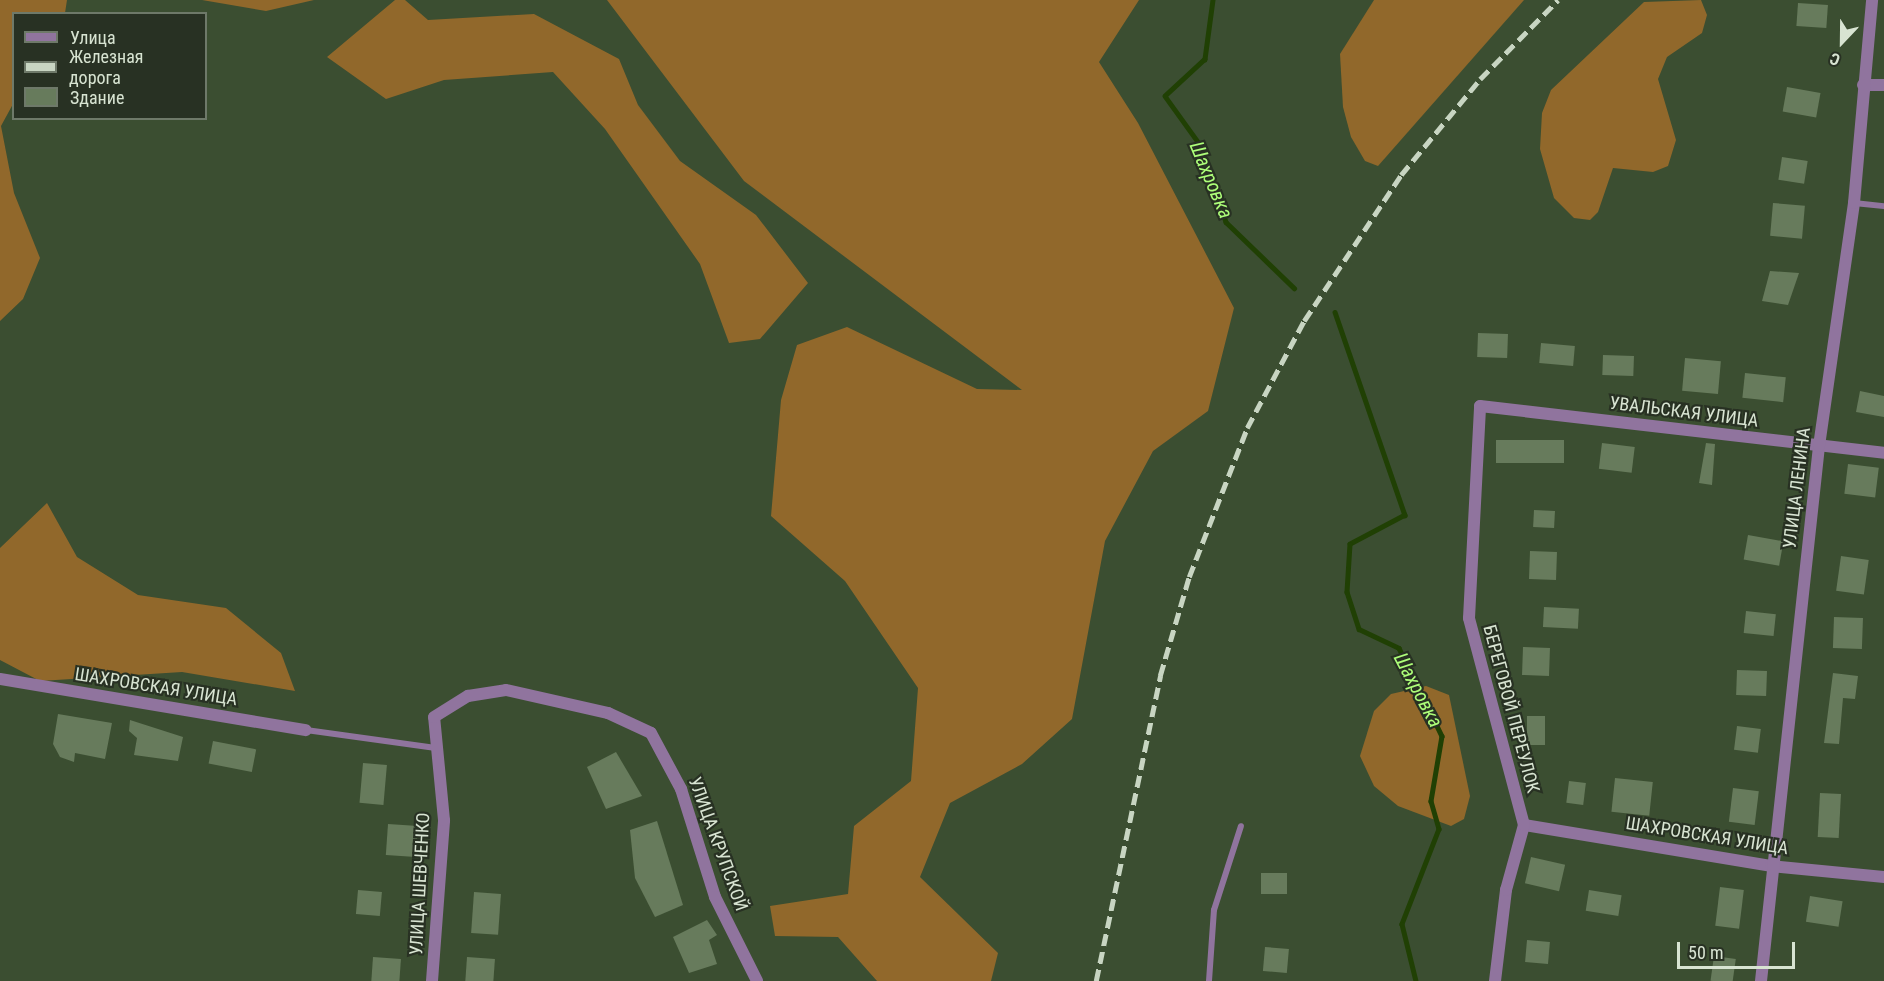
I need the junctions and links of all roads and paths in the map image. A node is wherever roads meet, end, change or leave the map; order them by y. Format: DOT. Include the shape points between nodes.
graph roads {
  1 [pos="1872,0"];
  2 [pos="1863,85"];
  3 [pos="1884,85"];
  4 [pos="1854,203"];
  5 [pos="1884,206"];
  6 [pos="1480,406"];
  7 [pos="1819,447"];
  8 [pos="1884,453"];
  9 [pos="0,679"];
  10 [pos="434,717"];
  11 [pos="306,730"];
  12 [pos="437,748"];
  13 [pos="1524,825"];
  14 [pos="1241,826"];
  15 [pos="1772,866"];
  16 [pos="1884,877"];
  17 [pos="432,981"];
  18 [pos="756,981"];
  19 [pos="1209,981"];
  20 [pos="1495,981"];
  21 [pos="1761,981"];
  1 -- 2 [label="street, УЛИЦА ЛЕНИНА"];
  2 -- 3 [label="street"];
  2 -- 4 [label="street, УЛИЦА ЛЕНИНА"];
  4 -- 5 [label="lane"];
  4 -- 7 [label="street, УЛИЦА ЛЕНИНА"];
  6 -- 7 [label="street, УВАЛЬСКАЯ УЛИЦА"];
  6 -- 13 [label="street, БЕРЕГОВОЙ ПЕРЕУЛОК" via="1469,618"];
  7 -- 8 [label="street, УВАЛЬСКАЯ УЛИЦА"];
  7 -- 15 [label="street, УЛИЦА ЛЕНИНА"];
  9 -- 11 [label="street, ШАХРОВСКАЯ УЛИЦА"];
  10 -- 12 [label="street, УЛИЦА ШЕВЧЕНКО"];
  10 -- 18 [label="street, УЛИЦА КРУПСКОЙ" via="468,696 506,690 608,713 651,733 681,789 715,897"];
  11 -- 12 [label="lane"];
  12 -- 17 [label="street, УЛИЦА ШЕВЧЕНКО" via="444,820"];
  13 -- 15 [label="street, ШАХРОВСКАЯ УЛИЦА"];
  13 -- 20 [label="street" via="1506,890"];
  14 -- 19 [label="lane" via="1214,910"];
  15 -- 16 [label="street, ШАХРОВСКАЯ УЛИЦА"];
  15 -- 21 [label="street, УЛИЦА ЛЕНИНА"];
}
